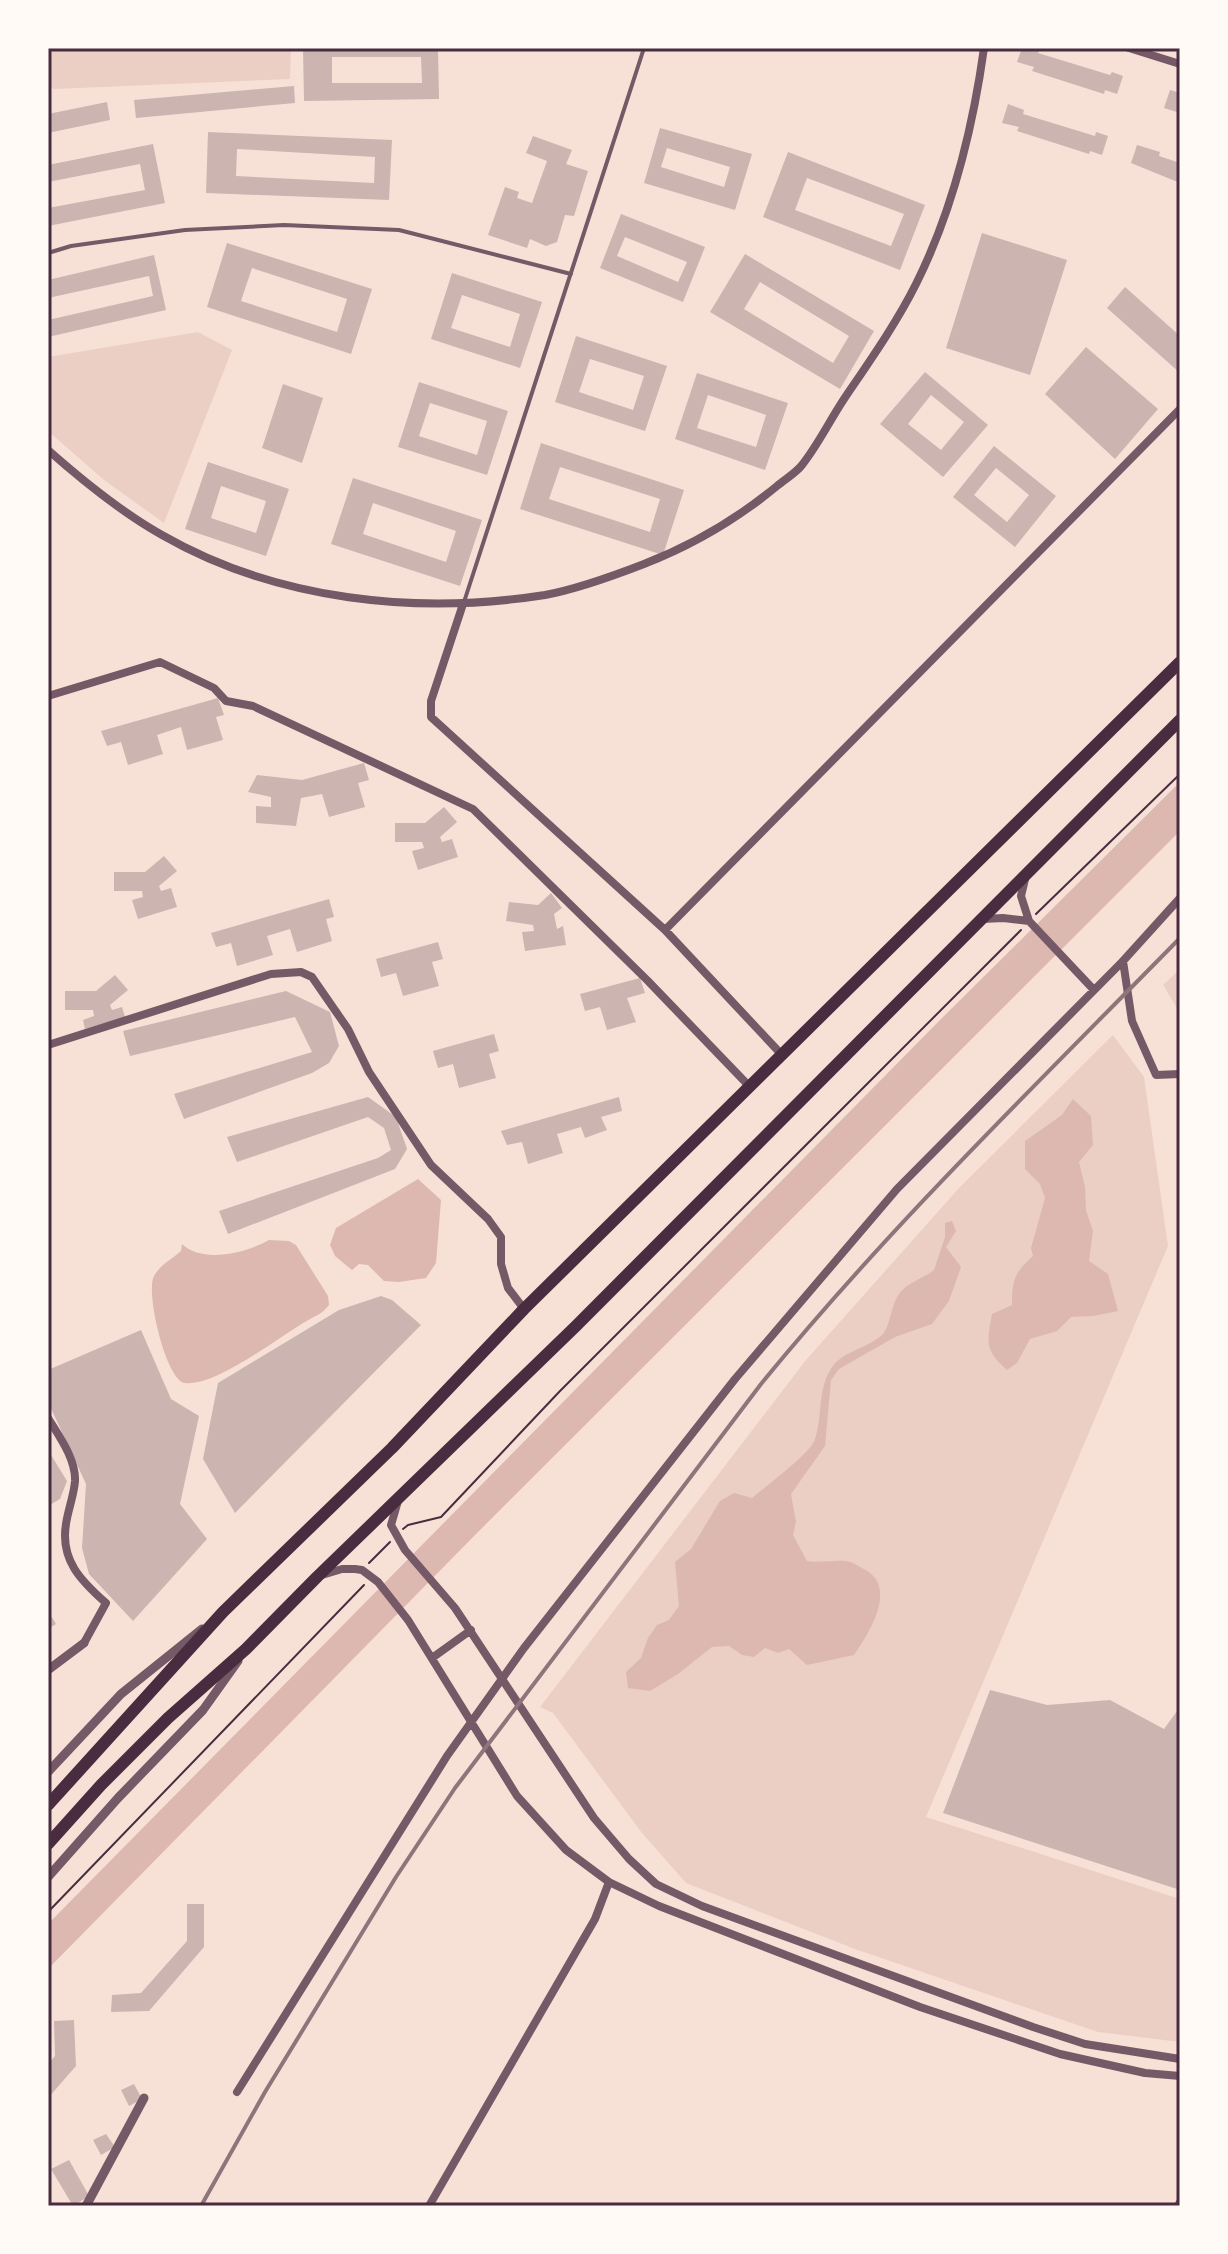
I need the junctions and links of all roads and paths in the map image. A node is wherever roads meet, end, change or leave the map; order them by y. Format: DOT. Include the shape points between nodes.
graph roads {
  1 [pos="644,48"];
  2 [pos="984,48"];
  3 [pos="1129,48"];
  4 [pos="1180,64"];
  5 [pos="48,253"];
  6 [pos="571,274"];
  7 [pos="1180,409"];
  8 [pos="48,450"];
  9 [pos="463,604"];
  10 [pos="1180,662"];
  11 [pos="48,696"];
  12 [pos="1180,720"];
  13 [pos="1180,774"];
  14 [pos="1026,874"];
  15 [pos="1180,898"];
  16 [pos="983,919"];
  17 [pos="1029,921"];
  18 [pos="665,930"];
  19 [pos="1123,961"];
  20 [pos="1094,990"];
  21 [pos="48,1045"];
  22 [pos="782,1055"];
  23 [pos="1180,1074"];
  24 [pos="750,1087"];
  25 [pos="524,1309"];
  26 [pos="48,1418"];
  27 [pos="401,1495"];
  28 [pos="397,1535"];
  29 [pos="362,1570"];
  30 [pos="317,1577"];
  31 [pos="223,1612"];
  32 [pos="471,1630"];
  33 [pos="84,1643"];
  34 [pos="246,1649"];
  35 [pos="432,1658"];
  36 [pos="48,1670"];
  37 [pos="48,1772"];
  38 [pos="48,1805"];
  39 [pos="48,1844"];
  40 [pos="48,1877"];
  41 [pos="609,1882"];
  42 [pos="48,1912"];
  43 [pos="1180,2059"];
  44 [pos="1180,2076"];
  45 [pos="237,2092"];
  46 [pos="144,2098"];
  47 [pos="86,2206"];
  48 [pos="429,2206"];
  1 -- 6 [label="lane"];
  2 -- 9 [label="street" via="951,196 917,283 801,466 755,504 685,548 549,594"];
  3 -- 4 [label="street"];
  5 -- 6 [label="lane" via="185,230 284,225 399,230"];
  6 -- 9 [label="lane"];
  7 -- 18 [label="street"];
  8 -- 9 [label="street" via="85,483 162,535 216,561 291,587 375,601"];
  9 -- 18 [label="street" via="431,701 431,717"];
  10 -- 22 [label="highway"];
  11 -- 24 [label="street" via="160,662 214,688 226,701 253,706 473,809"];
  12 -- 14 [label="highway"];
  13 -- 17 [label="path"];
  14 -- 16 [label="highway"];
  14 -- 17 [label="street" via="1021,896"];
  15 -- 19 [label="street"];
  16 -- 17 [label="street"];
  16 -- 27 [label="highway"];
  17 -- 20 [label="street"];
  17 -- 28 [label="path" via="441,1517 408,1525"];
  18 -- 22 [label="street"];
  19 -- 20 [label="street"];
  19 -- 23 [label="street" via="1132,1021 1156,1075"];
  20 -- 45 [label="street" via="897,1189 735,1379 524,1648 447,1756"];
  21 -- 25 [label="street" via="271,974 301,972 312,977 431,1165 501,1237 508,1288"];
  22 -- 24 [label="highway"];
  24 -- 25 [label="highway"];
  25 -- 31 [label="highway" via="392,1448"];
  26 -- 33 [label="street" via="67,1450 75,1479 65,1528 67,1558 106,1603"];
  27 -- 28 [label="street" via="391,1525"];
  27 -- 30 [label="highway"];
  28 -- 29 [label="path"];
  28 -- 32 [label="street"];
  29 -- 30 [label="street" via="342,1569"];
  29 -- 35 [label="street" via="403,1613"];
  29 -- 42 [label="path" via="366,1583"];
  30 -- 34 [label="highway"];
  31 -- 37 [label="street" via="121,1694"];
  31 -- 38 [label="highway"];
  32 -- 35 [label="street"];
  32 -- 43 [label="street" via="594,1818 656,1884 702,1906 1033,2027 1085,2044"];
  33 -- 36 [label="street"];
  34 -- 39 [label="highway" via="168,1718"];
  34 -- 40 [label="street" via="203,1710"];
  35 -- 41 [label="street" via="517,1796 566,1850"];
  41 -- 44 [label="street" via="920,2007 1060,2054"];
  41 -- 48 [label="street" via="595,1919"];
  46 -- 47 [label="street"];
}
